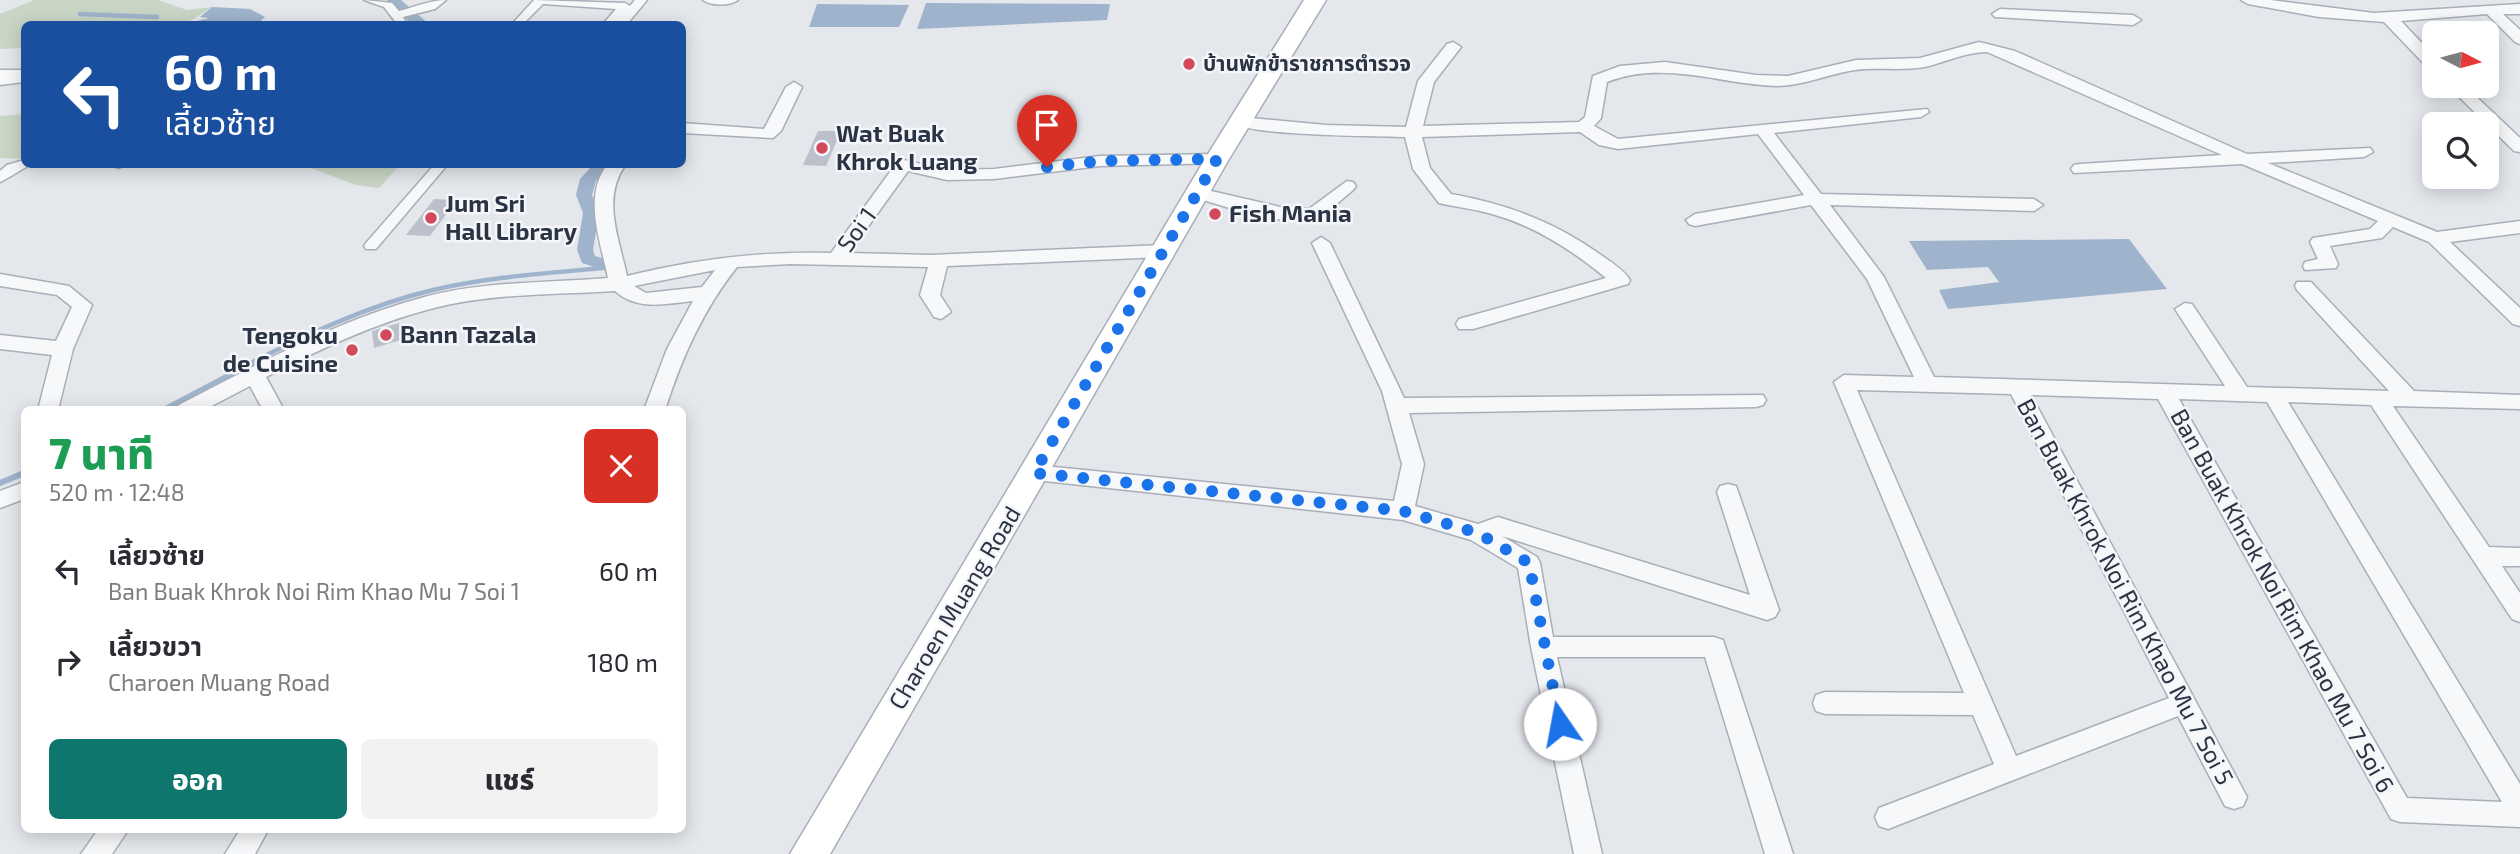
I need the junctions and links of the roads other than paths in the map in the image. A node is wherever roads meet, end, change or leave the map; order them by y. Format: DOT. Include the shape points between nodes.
graph roads {
  1 [pos="370,0"];
  2 [pos="641,0"];
  3 [pos="709,0"];
  4 [pos="732,0"];
  5 [pos="1315,0"];
  6 [pos="2009,0"];
  7 [pos="2248,0"];
  8 [pos="2516,0"];
  9 [pos="435,3"];
  10 [pos="2520,7"];
  11 [pos="2490,9"];
  12 [pos="2000,14"];
  13 [pos="2389,18"];
  14 [pos="400,20"];
  15 [pos="2133,20"];
  16 [pos="520,21"];
  17 [pos="612,21"];
  18 [pos="623,21"];
  19 [pos="2520,39"];
  20 [pos="1454,47"];
  21 [pos="1986,47"];
  22 [pos="2422,52"];
  23 [pos="21,72"];
  24 [pos="0,74"];
  25 [pos="21,79"];
  26 [pos="0,81"];
  27 [pos="794,87"];
  28 [pos="2469,98"];
  29 [pos="1922,112"];
  30 [pos="1240,122"];
  31 [pos="1584,127"];
  32 [pos="686,128"];
  33 [pos="1762,128"];
  34 [pos="1413,132"];
  35 [pos="2520,147"];
  36 [pos="2364,152"];
  37 [pos="1217,159"];
  38 [pos="2244,159"];
  39 [pos="21,165"];
  40 [pos="439,168"];
  41 [pos="614,168"];
  42 [pos="2080,169"];
  43 [pos="0,178"];
  44 [pos="1347,186"];
  45 [pos="1198,193"];
  46 [pos="1815,199"];
  47 [pos="2034,205"];
  48 [pos="2391,218"];
  49 [pos="1695,220"];
  50 [pos="2520,227"];
  51 [pos="2435,238"];
  52 [pos="1321,243"];
  53 [pos="371,246"];
  54 [pos="1163,251"];
  55 [pos="835,260"];
  56 [pos="939,260"];
  57 [pos="732,261"];
  58 [pos="2312,266"];
  59 [pos="0,280"];
  60 [pos="619,284"];
  61 [pos="2304,286"];
  62 [pos="704,293"];
  63 [pos="2185,309"];
  64 [pos="941,312"];
  65 [pos="2520,319"];
  66 [pos="1466,324"];
  67 [pos="0,342"];
  68 [pos="63,349"];
  69 [pos="253,373"];
  70 [pos="1928,384"];
  71 [pos="2017,387"];
  72 [pos="2165,392"];
  73 [pos="2241,394"];
  74 [pos="2273,395"];
  75 [pos="2377,398"];
  76 [pos="2409,399"];
  77 [pos="1756,400"];
  78 [pos="2520,402"];
  79 [pos="49,406"];
  80 [pos="193,406"];
  81 [pos="272,406"];
  82 [pos="655,406"];
  83 [pos="1396,406"];
  84 [pos="1034,473"];
  85 [pos="21,492"];
  86 [pos="1728,492"];
  87 [pos="0,500"];
  88 [pos="1403,511"];
  89 [pos="1478,533"];
  90 [pos="2483,556"];
  91 [pos="2520,557"];
  92 [pos="2520,612"];
  93 [pos="1543,647"];
  94 [pos="1825,703"];
  95 [pos="2184,703"];
  96 [pos="1981,704"];
  97 [pos="2010,772"];
  98 [pos="2234,797"];
  99 [pos="2520,808"];
  100 [pos="2520,816"];
  101 [pos="1888,817"];
  102 [pos="112,833"];
  103 [pos="253,833"];
  104 [pos="95,854"];
  105 [pos="239,854"];
  106 [pos="809,854"];
  107 [pos="1588,854"];
  108 [pos="1779,854"];
  1 -- 14 [label="street" via="388,5"];
  2 -- 18 [label="street"];
  3 -- 4 [label="street"];
  5 -- 30 [label="main road, Charoen Muang Road"];
  6 -- 12 [label="street"];
  7 -- 13 [label="street"];
  8 -- 10 [label="street"];
  9 -- 14 [label="street"];
  10 -- 11 [label="street"];
  11 -- 13 [label="street"];
  11 -- 19 [label="street"];
  12 -- 15 [label="street"];
  12 -- 21 [label="street"];
  13 -- 22 [label="street"];
  16 -- 17 [label="street" via="540,0 625,6"];
  20 -- 34 [label="street" via="1426,81"];
  21 -- 31 [label="street" via="1919,63 1852,65 1805,79 1777,81 1650,68 1610,74 1599,79 1593,118"];
  21 -- 38 [label="street" via="2018,57"];
  23 -- 24 [label="street"];
  25 -- 26 [label="street"];
  27 -- 32 [label="street" via="773,131 767,134"];
  28 -- 35 [label="street"];
  29 -- 33 [label="street"];
  30 -- 34 [label="street"];
  30 -- 37 [label="main road, Charoen Muang Road"];
  31 -- 33 [label="street" via="1618,144"];
  31 -- 34 [label="street"];
  33 -- 46 [label="street"];
  34 -- 66 [label="street" via="1422,169 1445,199 1493,206 1536,222 1584,250 1621,280"];
  36 -- 38 [label="street"];
  37 -- 45 [label="main road, Charoen Muang Road"];
  37 -- 55 [label="street, Soi 1" via="1100,161 994,174 947,174 904,165"];
  38 -- 42 [label="street"];
  38 -- 48 [label="street"];
  39 -- 43 [label="street"];
  40 -- 53 [label="street"];
  41 -- 60 [label="street" via="602,202"];
  44 -- 45 [label="street" via="1314,214 1289,215"];
  45 -- 54 [label="main road, Charoen Muang Road"];
  46 -- 47 [label="street"];
  46 -- 49 [label="street"];
  46 -- 70 [label="street" via="1875,277"];
  48 -- 51 [label="street"];
  48 -- 58 [label="street" via="2376,234 2319,242 2329,264"];
  50 -- 51 [label="street"];
  51 -- 65 [label="street"];
  52 -- 83 [label="street"];
  54 -- 56 [label="street"];
  54 -- 84 [label="main road, Charoen Muang Road"];
  55 -- 56 [label="street"];
  55 -- 57 [label="street"];
  56 -- 64 [label="street" via="930,295"];
  57 -- 60 [label="street"];
  57 -- 62 [label="street"];
  59 -- 68 [label="street" via="62,290 82,305"];
  60 -- 62 [label="street" via="634,297 646,299"];
  60 -- 69 [label="street" via="477,294 430,302 313,344"];
  61 -- 76 [label="street"];
  62 -- 82 [label="street" via="677,342"];
  63 -- 73 [label="street"];
  67 -- 68 [label="street"];
  68 -- 79 [label="street"];
  69 -- 80 [label="street"];
  69 -- 81 [label="street"];
  70 -- 71 [label="street"];
  70 -- 96 [label="street" via="1844,382"];
  71 -- 72 [label="street"];
  71 -- 95 [label="street, Ban Buak Khrok Noi Rim Khao Mu 7 Soi 5"];
  72 -- 73 [label="street"];
  72 -- 100 [label="street, Ban Buak Khrok Noi Rim Khao Mu 7 Soi 6" via="2400,810"];
  73 -- 74 [label="street"];
  74 -- 75 [label="street"];
  74 -- 99 [label="street"];
  75 -- 76 [label="street"];
  75 -- 90 [label="street"];
  76 -- 78 [label="street"];
  77 -- 83 [label="street"];
  83 -- 88 [label="street" via="1413,464"];
  84 -- 88 [label="street"];
  84 -- 106 [label="main road, Charoen Muang Road"];
  85 -- 87 [label="street"];
  86 -- 89 [label="street" via="1768,610 1499,526"];
  88 -- 89 [label="street"];
  89 -- 93 [label="street" via="1529,563"];
  90 -- 91 [label="street"];
  90 -- 92 [label="street"];
  93 -- 107 [label="street"];
  93 -- 108 [label="street" via="1714,647"];
  94 -- 96 [label="street"];
  95 -- 97 [label="street"];
  95 -- 98 [label="street, Ban Buak Khrok Noi Rim Khao Mu 7 Soi 5"];
  96 -- 97 [label="street"];
  97 -- 101 [label="street"];
  102 -- 104 [label="street"];
  103 -- 105 [label="street"];
}
